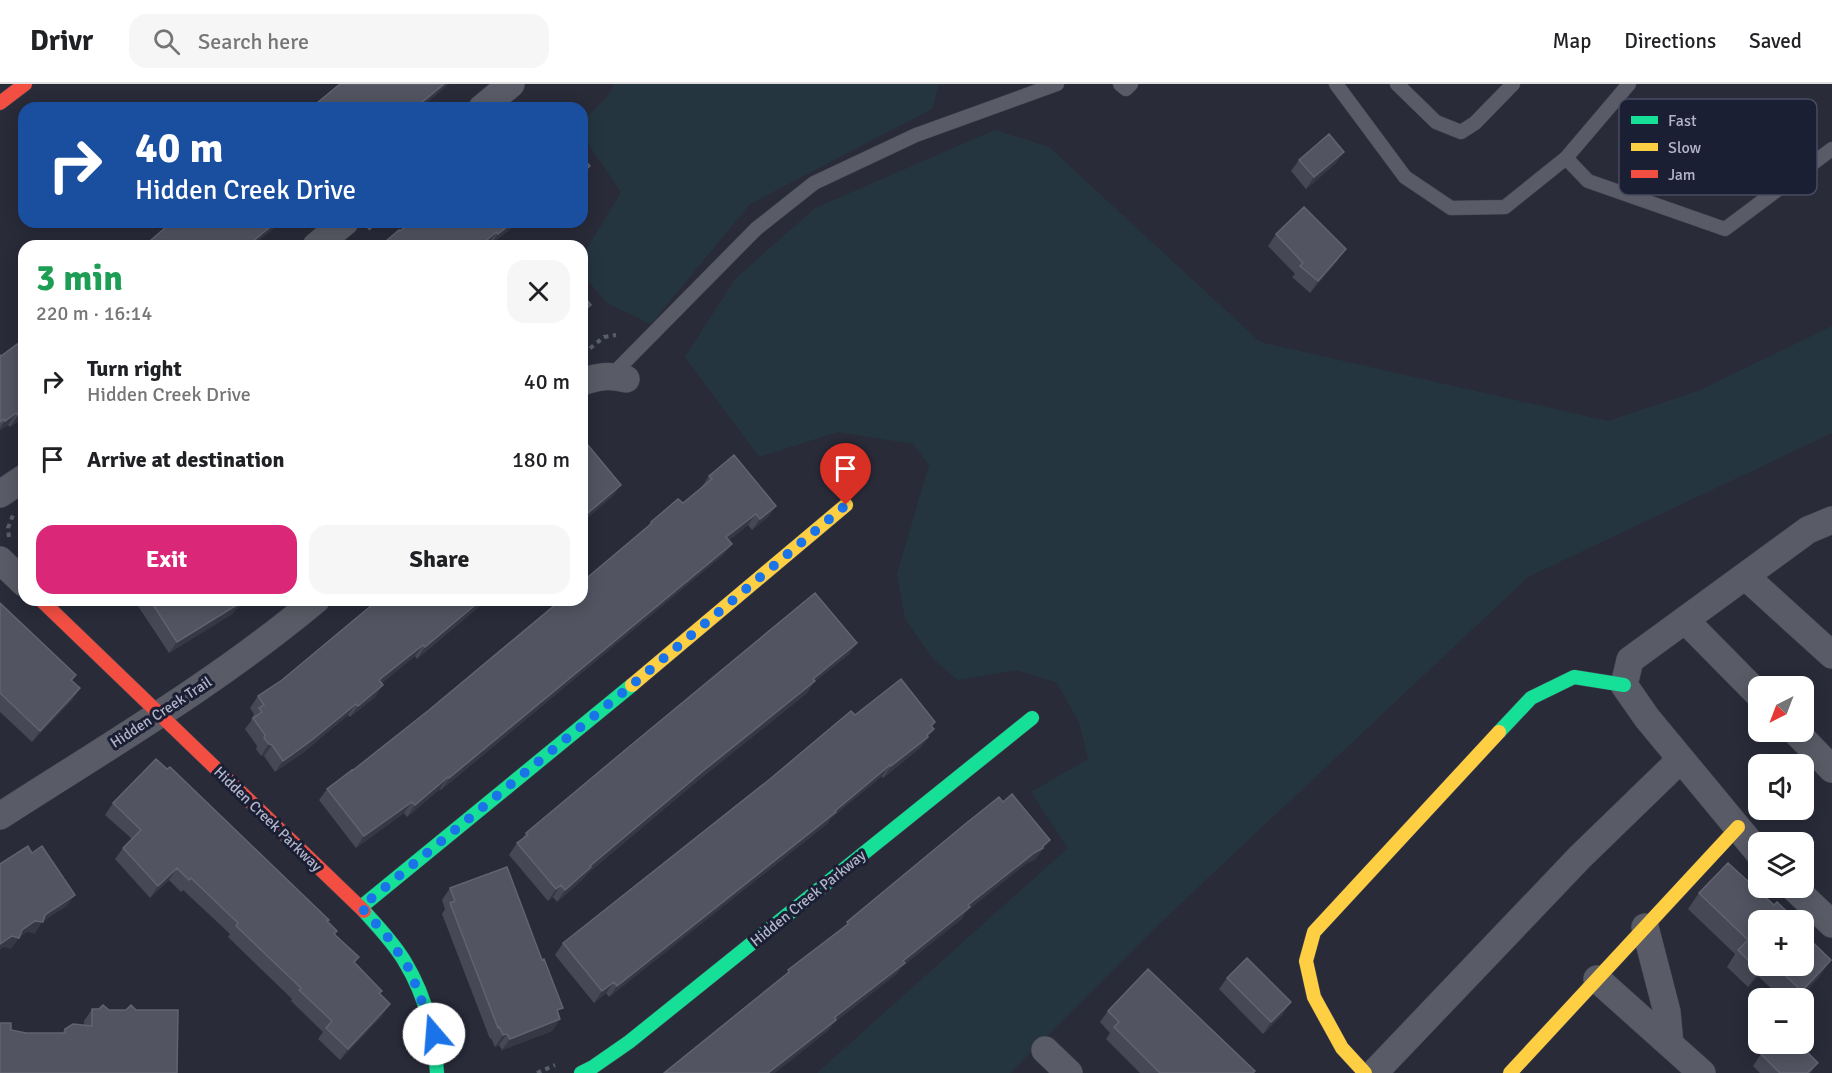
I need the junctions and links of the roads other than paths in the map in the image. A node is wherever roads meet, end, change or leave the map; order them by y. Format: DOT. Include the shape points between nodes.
graph roads {
  1 [pos="25,84"];
  2 [pos="511,84"];
  3 [pos="1057,84"];
  4 [pos="1120,84"];
  5 [pos="1131,84"];
  6 [pos="1336,84"];
  7 [pos="1397,84"];
  8 [pos="1513,84"];
  9 [pos="1629,84"];
  10 [pos="489,102"];
  11 [pos="0,103"];
  12 [pos="1832,148"];
  13 [pos="1566,158"];
  14 [pos="1817,159"];
  15 [pos="1619,192"];
  16 [pos="1627,195"];
  17 [pos="1771,195"];
  18 [pos="338,228"];
  19 [pos="323,240"];
  20 [pos="619,377"];
  21 [pos="588,380"];
  22 [pos="18,487"];
  23 [pos="8,502"];
  24 [pos="846,505"];
  25 [pos="1832,520"];
  26 [pos="7,553"];
  27 [pos="18,572"];
  28 [pos="1745,576"];
  29 [pos="47,606"];
  30 [pos="309,606"];
  31 [pos="1685,620"];
  32 [pos="1832,655"];
  33 [pos="1748,684"];
  34 [pos="1624,685"];
  35 [pos="159,715"];
  36 [pos="1032,718"];
  37 [pos="1806,742"];
  38 [pos="1681,759"];
  39 [pos="1832,769"];
  40 [pos="0,816"];
  41 [pos="1738,827"];
  42 [pos="1748,840"];
  43 [pos="1805,898"];
  44 [pos="361,907"];
  45 [pos="1832,924"];
  46 [pos="1645,927"];
  47 [pos="1597,979"];
  48 [pos="1671,1044"];
  49 [pos="1046,1050"];
  50 [pos="437,1073"];
  51 [pos="581,1073"];
  52 [pos="1069,1073"];
  53 [pos="1365,1073"];
  54 [pos="1374,1073"];
  55 [pos="1510,1073"];
  56 [pos="1702,1073"];
  1 -- 11 [label="main road"];
  2 -- 10 [label="street"];
  3 -- 20 [label="lane" via="916,135 814,183 756,229"];
  4 -- 5 [label="lane" via="1126,89"];
  6 -- 13 [label="lane" via="1405,177 1451,208 1505,207"];
  7 -- 8 [label="lane" via="1436,122 1461,132"];
  9 -- 13 [label="lane"];
  12 -- 14 [label="lane"];
  13 -- 15 [label="lane" via="1588,181"];
  16 -- 17 [label="lane" via="1725,230"];
  18 -- 19 [label="street"];
  20 -- 21 [label="street"];
  22 -- 23 [label="street"];
  24 -- 44 [label="main road"];
  25 -- 28 [label="street" via="1808,530"];
  26 -- 27 [label="street"];
  28 -- 31 [label="street"];
  28 -- 32 [label="street"];
  29 -- 35 [label="main road, Hidden Creek Parkway"];
  30 -- 35 [label="street, Hidden Creek Trail" via="242,660"];
  31 -- 33 [label="street"];
  31 -- 34 [label="street" via="1630,660"];
  34 -- 38 [label="street"];
  34 -- 53 [label="main road" via="1574,677 1531,698 1314,932 1306,961 1314,997 1342,1048"];
  35 -- 40 [label="street, Hidden Creek Trail"];
  35 -- 44 [label="main road, Hidden Creek Parkway"];
  36 -- 51 [label="main road, Hidden Creek Parkway" via="629,1042"];
  37 -- 39 [label="street"];
  38 -- 41 [label="street"];
  38 -- 54 [label="street" via="1580,857"];
  41 -- 42 [label="street"];
  41 -- 46 [label="main road"];
  43 -- 45 [label="street"];
  44 -- 50 [label="main road, Hidden Creek Parkway" via="410,970 434,1034"];
  46 -- 47 [label="main road"];
  46 -- 48 [label="street" via="1667,1012"];
  47 -- 48 [label="street"];
  47 -- 55 [label="main road"];
  48 -- 56 [label="street"];
  49 -- 52 [label="street"];
}
